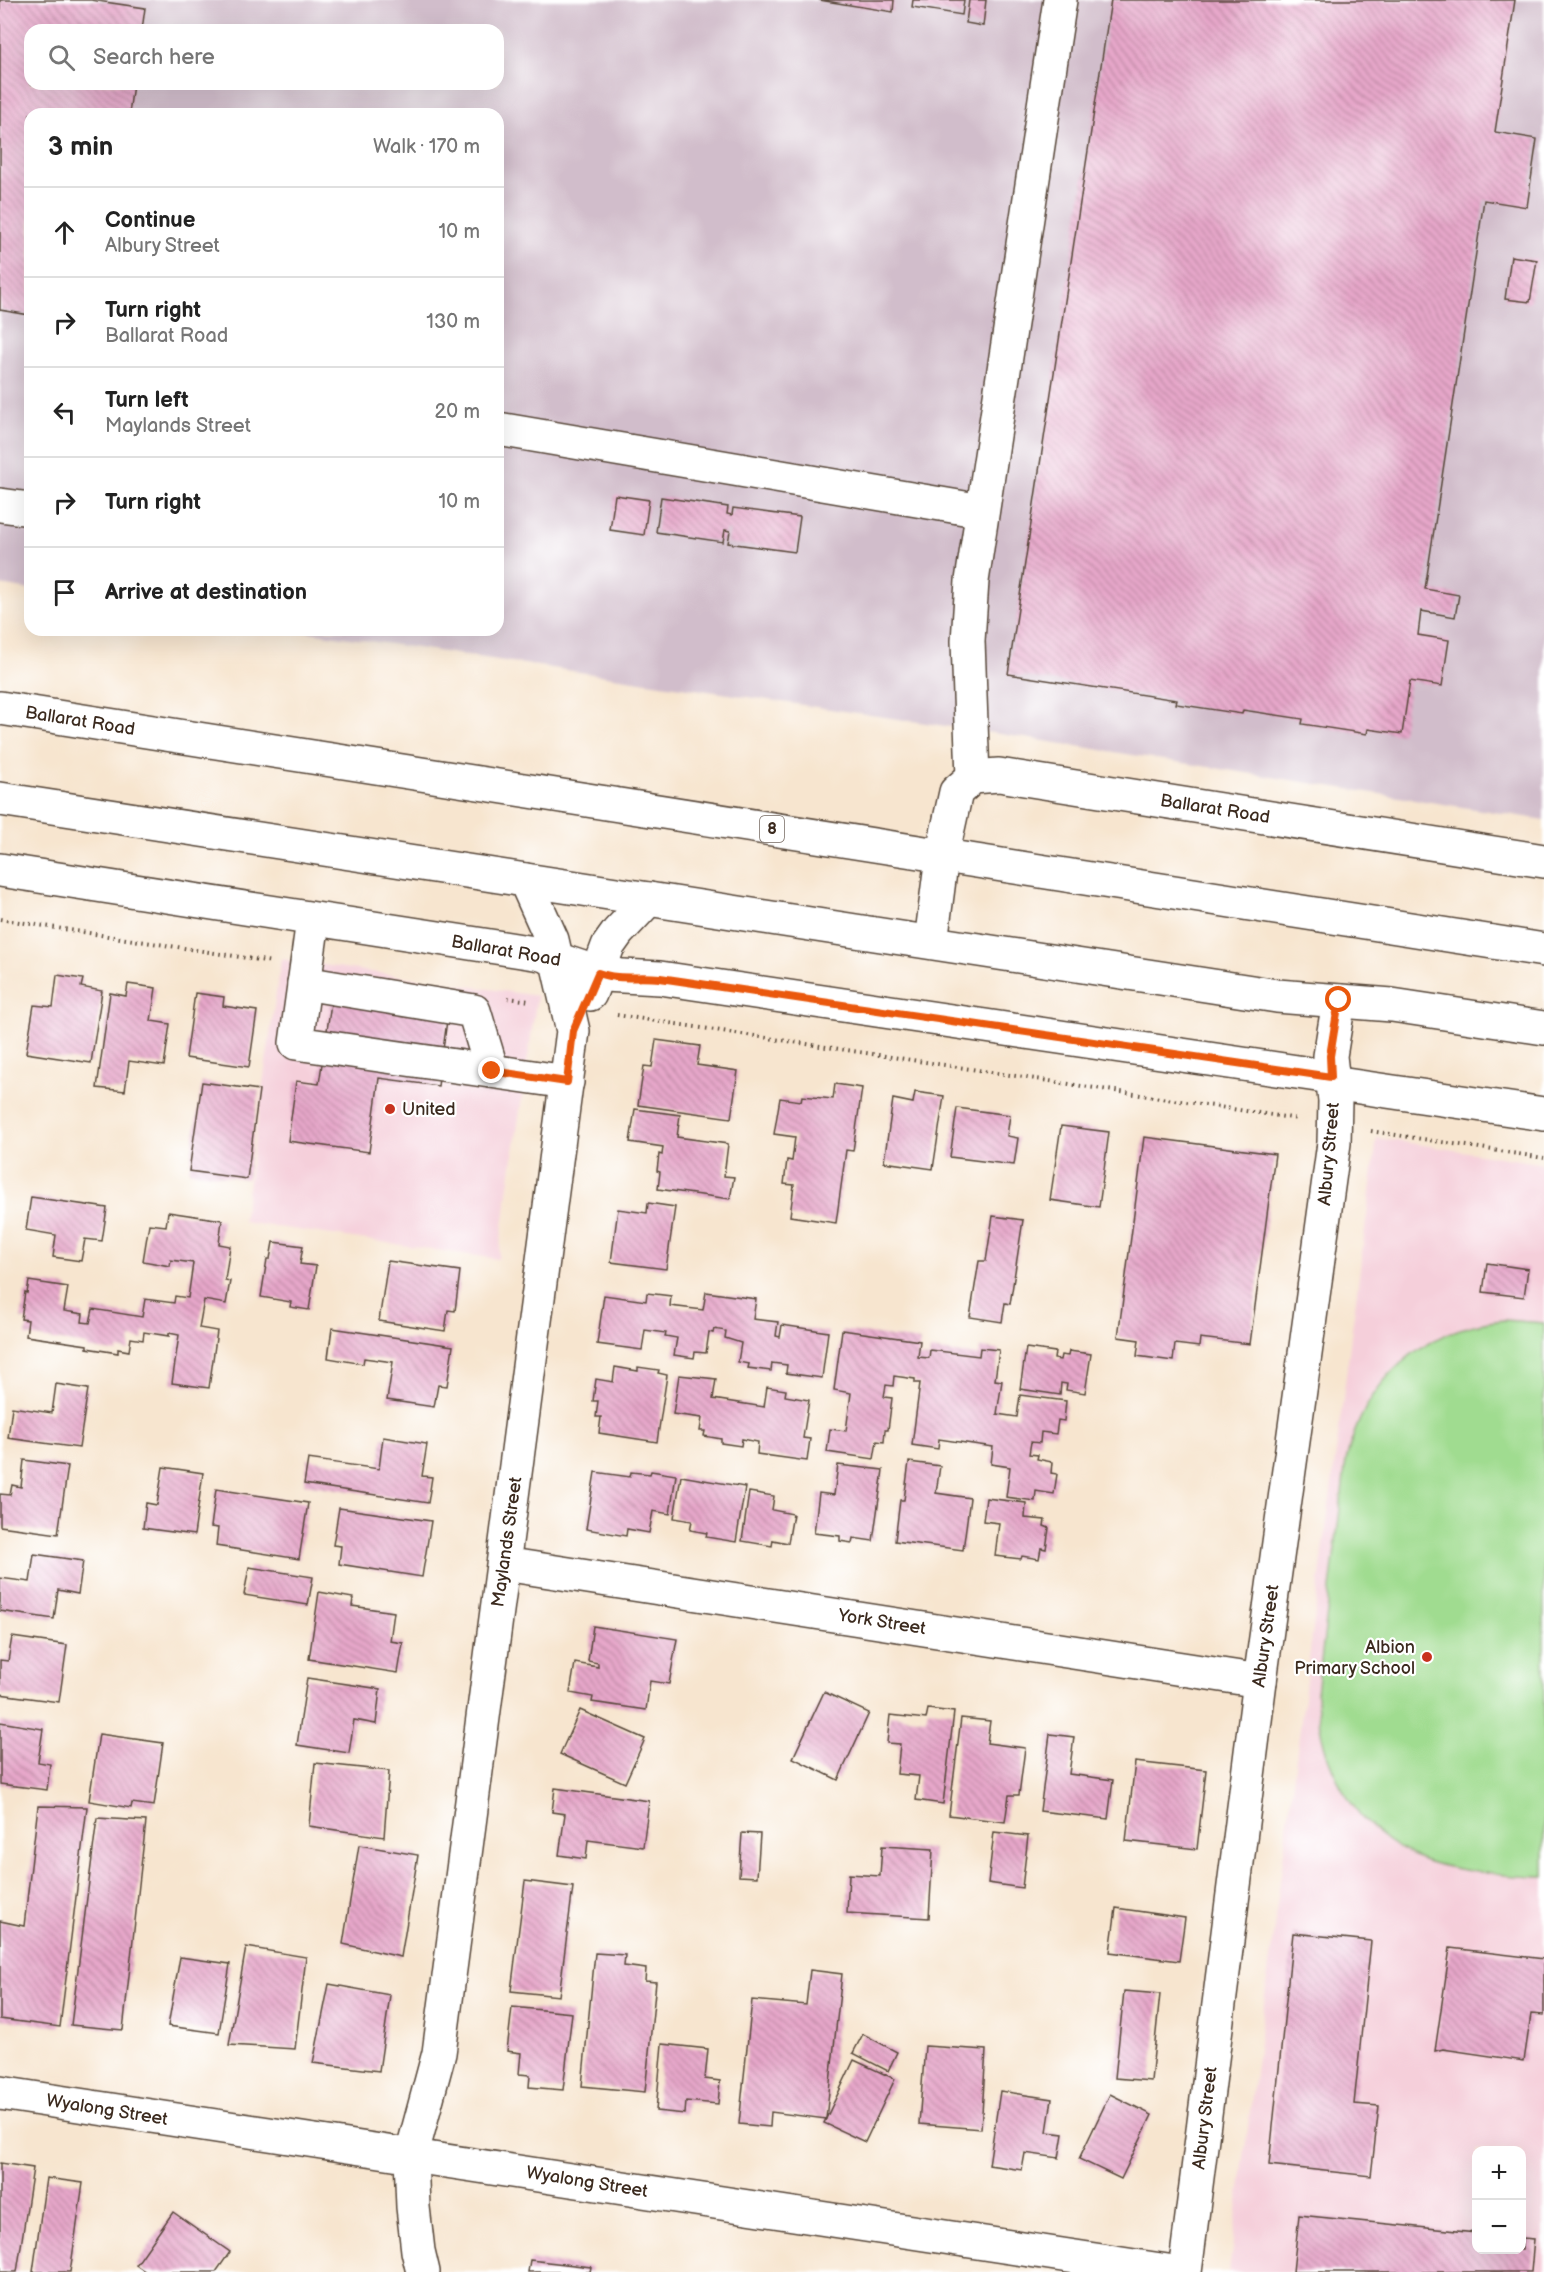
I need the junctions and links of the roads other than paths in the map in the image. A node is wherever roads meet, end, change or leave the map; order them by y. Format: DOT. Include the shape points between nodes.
graph roads {
  1 [pos="1060,0"];
  2 [pos="504,430"];
  3 [pos="0,505"];
  4 [pos="24,508"];
  5 [pos="982,512"];
  6 [pos="0,708"];
  7 [pos="973,777"];
  8 [pos="0,799"];
  9 [pos="942,856"];
  10 [pos="1544,861"];
  11 [pos="0,870"];
  12 [pos="525,880"];
  13 [pos="649,899"];
  14 [pos="313,920"];
  15 [pos="931,942"];
  16 [pos="1544,950"];
  17 [pos="557,958"];
  18 [pos="598,973"];
  19 [pos="305,975"];
  20 [pos="1339,1000"];
  21 [pos="575,1016"];
  22 [pos="1544,1028"];
  23 [pos="492,1071"];
  24 [pos="1332,1080"];
  25 [pos="567,1082"];
  26 [pos="1544,1114"];
  27 [pos="504,1564"];
  28 [pos="1260,1681"];
  29 [pos="0,2093"];
  30 [pos="425,2158"];
  31 [pos="421,2262"];
  32 [pos="1174,2272"];
  33 [pos="1185,2272"];
  1 -- 5 [label="main road"];
  2 -- 5 [label="main road"];
  3 -- 4 [label="main road"];
  5 -- 7 [label="main road" via="968,641"];
  6 -- 9 [label="main road, Ballarat Road / 8"];
  7 -- 9 [label="main road" via="956,792"];
  7 -- 10 [label="main road, Ballarat Road" via="999,775"];
  8 -- 12 [label="main road"];
  9 -- 15 [label="main road"];
  9 -- 16 [label="main road, Ballarat Road / 8"];
  11 -- 14 [label="main road, Ballarat Road"];
  12 -- 13 [label="main road"];
  12 -- 17 [label="main road, Maylands Street" via="546,923"];
  13 -- 15 [label="main road"];
  13 -- 18 [label="main road, Maylands Street" via="608,946"];
  14 -- 17 [label="main road, Ballarat Road"];
  14 -- 19 [label="main road"];
  15 -- 20 [label="main road" via="1277,996"];
  17 -- 18 [label="main road, Ballarat Road"];
  17 -- 21 [label="main road, Maylands Street"];
  18 -- 21 [label="main road, Maylands Street"];
  18 -- 24 [label="main road, Ballarat Road" via="672,979"];
  19 -- 23 [label="main road" via="474,1011"];
  19 -- 23 [label="main road" via="296,1043"];
  20 -- 22 [label="main road"];
  20 -- 24 [label="main road, Albury Street" via="1330,1056"];
  21 -- 25 [label="main road, Maylands Street"];
  23 -- 25 [label="main road"];
  24 -- 26 [label="main road, Ballarat Road"];
  24 -- 28 [label="main road, Albury Street" via="1335,1125"];
  25 -- 27 [label="main road, Maylands Street"];
  27 -- 28 [label="main road, York Street"];
  27 -- 30 [label="main road, Maylands Street"];
  28 -- 33 [label="main road, Albury Street"];
  29 -- 30 [label="main road, Wyalong Street"];
  30 -- 31 [label="main road, Maylands Street"];
  30 -- 32 [label="main road, Wyalong Street"];
}
